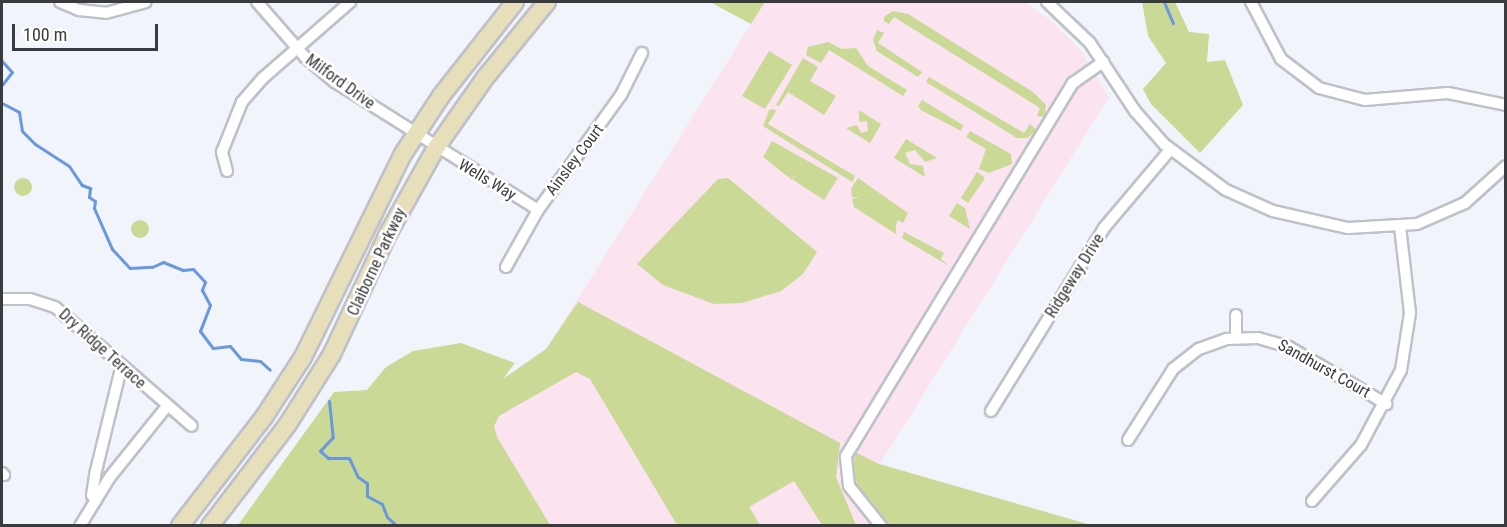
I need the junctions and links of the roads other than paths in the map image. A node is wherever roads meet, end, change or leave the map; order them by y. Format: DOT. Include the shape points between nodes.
graph roads {
  1 [pos="60,2"];
  2 [pos="146,2"];
  3 [pos="257,2"];
  4 [pos="350,2"];
  5 [pos="515,2"];
  6 [pos="547,2"];
  7 [pos="1047,2"];
  8 [pos="1251,2"];
  9 [pos="296,48"];
  10 [pos="642,53"];
  11 [pos="1103,62"];
  12 [pos="1506,105"];
  13 [pos="415,135"];
  14 [pos="436,148"];
  15 [pos="1170,150"];
  16 [pos="1506,166"];
  17 [pos="227,171"];
  18 [pos="538,210"];
  19 [pos="1400,227"];
  20 [pos="506,267"];
  21 [pos="2,299"];
  22 [pos="1236,315"];
  23 [pos="1236,338"];
  24 [pos="121,368"];
  25 [pos="1386,404"];
  26 [pos="167,406"];
  27 [pos="991,411"];
  28 [pos="192,426"];
  29 [pos="1128,440"];
  30 [pos="96,500"];
  31 [pos="1312,501"];
  32 [pos="80,525"];
  33 [pos="180,525"];
  34 [pos="210,525"];
  35 [pos="881,525"];
  1 -- 2 [label="street" via="80,10 106,13"];
  3 -- 9 [label="street, Milford Drive"];
  4 -- 9 [label="street"];
  5 -- 13 [label="main road, Claiborne Parkway" via="474,51"];
  6 -- 14 [label="main road, Claiborne Parkway" via="485,78"];
  7 -- 11 [label="street" via="1075,25"];
  8 -- 12 [label="street" via="1281,59 1319,88 1365,100 1448,93"];
  9 -- 13 [label="street, Milford Drive" via="335,82"];
  9 -- 17 [label="street" via="253,88 232,119 222,152"];
  10 -- 18 [label="street, Ainsley Court" via="605,120"];
  11 -- 15 [label="street" via="1135,111"];
  11 -- 35 [label="street" via="1073,83 846,456 849,486"];
  13 -- 14 [label="street, Milford Drive"];
  13 -- 33 [label="main road, Claiborne Parkway" via="386,185 303,357 264,417"];
  14 -- 18 [label="street, Wells Way"];
  14 -- 34 [label="main road, Claiborne Parkway" via="389,232 332,354 288,424"];
  15 -- 19 [label="street" via="1226,190 1273,212 1348,228"];
  15 -- 27 [label="street, Ridgeway Drive" via="1104,228"];
  16 -- 19 [label="street" via="1465,203 1434,219"];
  18 -- 20 [label="street, Ainsley Court"];
  19 -- 25 [label="street" via="1409,294 1409,331 1401,370"];
  21 -- 24 [label="street, Dry Ridge Terrace" via="30,299 55,307"];
  22 -- 23 [label="street"];
  23 -- 25 [label="street, Sandhurst Court" via="1258,338 1289,347"];
  23 -- 29 [label="street, Sandhurst Court" via="1199,349 1173,369"];
  24 -- 26 [label="street, Dry Ridge Terrace"];
  24 -- 30 [label="street" via="95,475 92,495"];
  25 -- 31 [label="street" via="1347,464"];
  26 -- 28 [label="street, Dry Ridge Terrace"];
  26 -- 30 [label="street"];
  30 -- 32 [label="street"];
}
